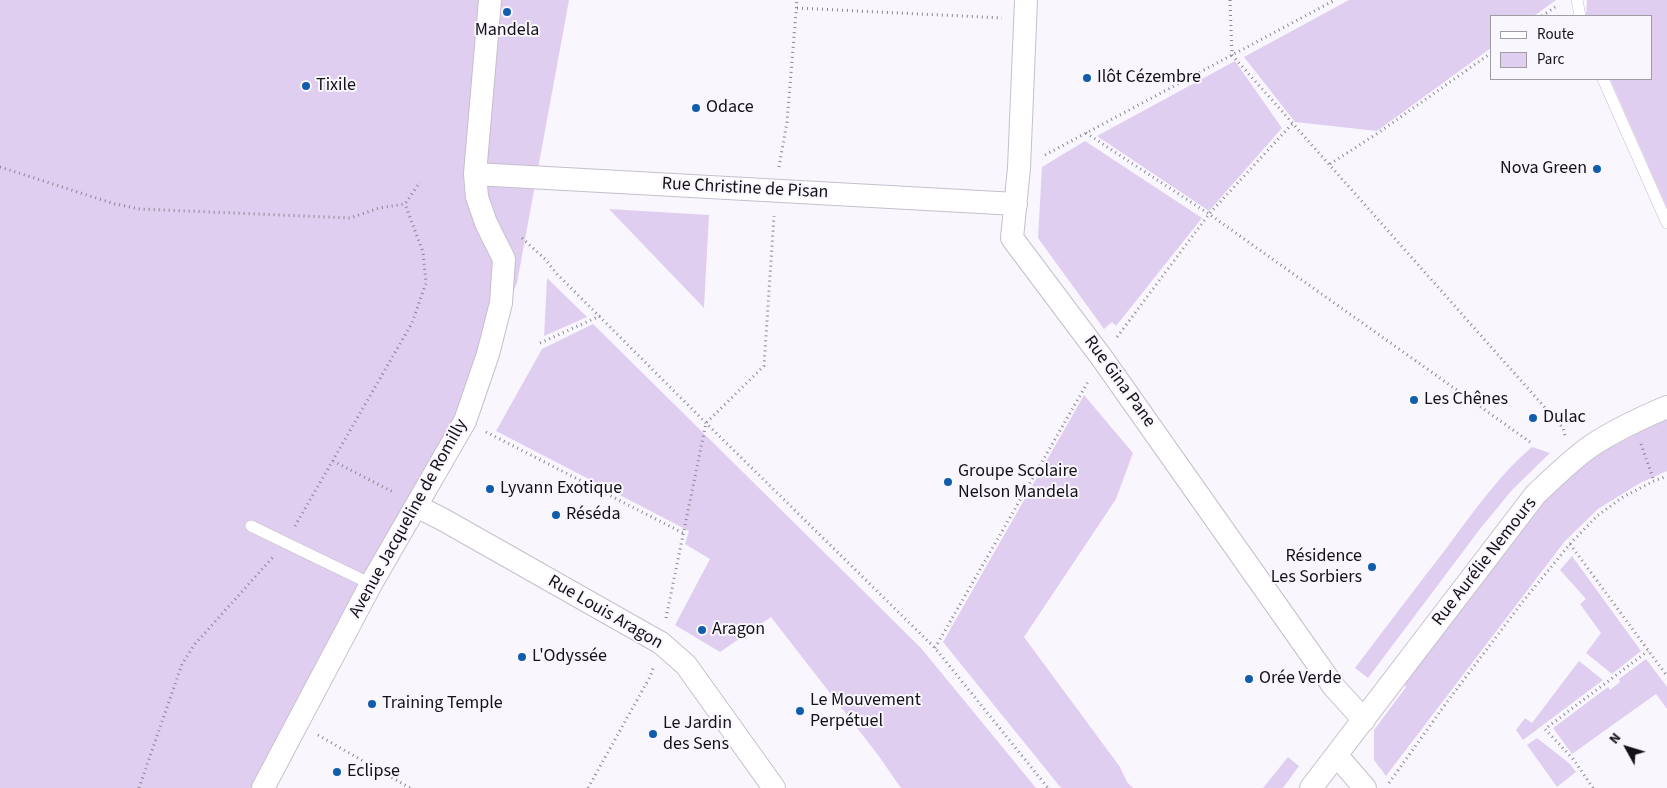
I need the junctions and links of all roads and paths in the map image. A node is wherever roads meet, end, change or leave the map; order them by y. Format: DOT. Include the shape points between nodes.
graph roads {
  1 [pos="490,0"];
  2 [pos="798,0"];
  3 [pos="1230,0"];
  4 [pos="1336,0"];
  5 [pos="1565,0"];
  6 [pos="1578,0"];
  7 [pos="797,8"];
  8 [pos="1026,10"];
  9 [pos="1543,15"];
  10 [pos="1580,15"];
  11 [pos="1490,54"];
  12 [pos="1232,55"];
  13 [pos="1603,80"];
  14 [pos="1086,132"];
  15 [pos="1330,164"];
  16 [pos="0,167"];
  17 [pos="1019,168"];
  18 [pos="475,174"];
  19 [pos="420,182"];
  20 [pos="775,191"];
  21 [pos="404,204"];
  22 [pos="1016,204"];
  23 [pos="1667,222"];
  24 [pos="518,234"];
  25 [pos="600,316"];
  26 [pos="540,343"];
  27 [pos="1667,407"];
  28 [pos="465,422"];
  29 [pos="706,423"];
  30 [pos="1630,423"];
  31 [pos="1530,442"];
  32 [pos="333,461"];
  33 [pos="1572,462"];
  34 [pos="1667,476"];
  35 [pos="1654,481"];
  36 [pos="416,506"];
  37 [pos="251,526"];
  38 [pos="684,533"];
  39 [pos="284,544"];
  40 [pos="1570,544"];
  41 [pos="371,584"];
  42 [pos="661,643"];
  43 [pos="1648,651"];
  44 [pos="1667,676"];
  45 [pos="298,719"];
  46 [pos="1364,720"];
  47 [pos="1337,756"];
  48 [pos="139,788"];
  49 [pos="262,788"];
  50 [pos="410,788"];
  51 [pos="588,788"];
  52 [pos="774,788"];
  53 [pos="1048,788"];
  54 [pos="1311,788"];
  55 [pos="1365,788"];
  56 [pos="1386,788"];
  57 [pos="1593,788"];
  1 -- 18 [label="street, Avenue Jacqueline de Romilly"];
  2 -- 7 [label="path"];
  3 -- 12 [label="path"];
  4 -- 12 [label="path"];
  5 -- 9 [label="path"];
  6 -- 10 [label="lane"];
  7 -- 8 [label="path"];
  7 -- 20 [label="path" via="786,122"];
  8 -- 17 [label="street, Rue Gina Pane"];
  11 -- 15 [label="path"];
  12 -- 14 [label="path"];
  12 -- 15 [label="path"];
  13 -- 23 [label="lane"];
  14 -- 17 [label="path"];
  14 -- 31 [label="path" via="1209,214"];
  15 -- 33 [label="path" via="1563,428"];
  16 -- 21 [label="path" via="115,204 140,208 350,218"];
  17 -- 22 [label="street, Rue Gina Pane"];
  18 -- 20 [label="street, Rue Christine de Pisan"];
  18 -- 28 [label="street, Avenue Jacqueline de Romilly" via="486,223 504,259 501,303"];
  19 -- 21 [label="path"];
  20 -- 22 [label="street, Rue Christine de Pisan"];
  20 -- 29 [label="path" via="764,366"];
  21 -- 32 [label="path" via="424,252 426,284 412,322"];
  22 -- 46 [label="street, Rue Gina Pane" via="1012,238 1102,358 1334,687"];
  24 -- 25 [label="path"];
  25 -- 26 [label="path"];
  25 -- 29 [label="path"];
  27 -- 30 [label="street, Rue Aurélie Nemours"];
  28 -- 36 [label="street, Avenue Jacqueline de Romilly"];
  28 -- 38 [label="path"];
  29 -- 38 [label="path"];
  29 -- 53 [label="path" via="935,648"];
  30 -- 33 [label="street, Rue Aurélie Nemours"];
  30 -- 35 [label="path"];
  32 -- 36 [label="path"];
  32 -- 39 [label="path"];
  33 -- 46 [label="street, Rue Aurélie Nemours" via="1536,495"];
  34 -- 35 [label="path"];
  35 -- 40 [label="path" via="1623,497 1597,516"];
  36 -- 41 [label="street, Avenue Jacqueline de Romilly"];
  36 -- 42 [label="street, Rue Louis Aragon"];
  37 -- 39 [label="lane"];
  38 -- 42 [label="path"];
  39 -- 41 [label="lane"];
  39 -- 48 [label="path" via="194,644 182,664"];
  40 -- 43 [label="path"];
  40 -- 56 [label="path" via="1459,686"];
  41 -- 45 [label="street, Avenue Jacqueline de Romilly"];
  42 -- 51 [label="path" via="651,675"];
  42 -- 52 [label="street, Rue Louis Aragon" via="686,665"];
  43 -- 44 [label="path"];
  43 -- 57 [label="path" via="1545,729 1574,760"];
  45 -- 49 [label="street, Avenue Jacqueline de Romilly"];
  45 -- 50 [label="path" via="324,740"];
  46 -- 47 [label="street, Rue Aurélie Nemours"];
  47 -- 54 [label="street, Rue Aurélie Nemours"];
  47 -- 55 [label="street"];
}
